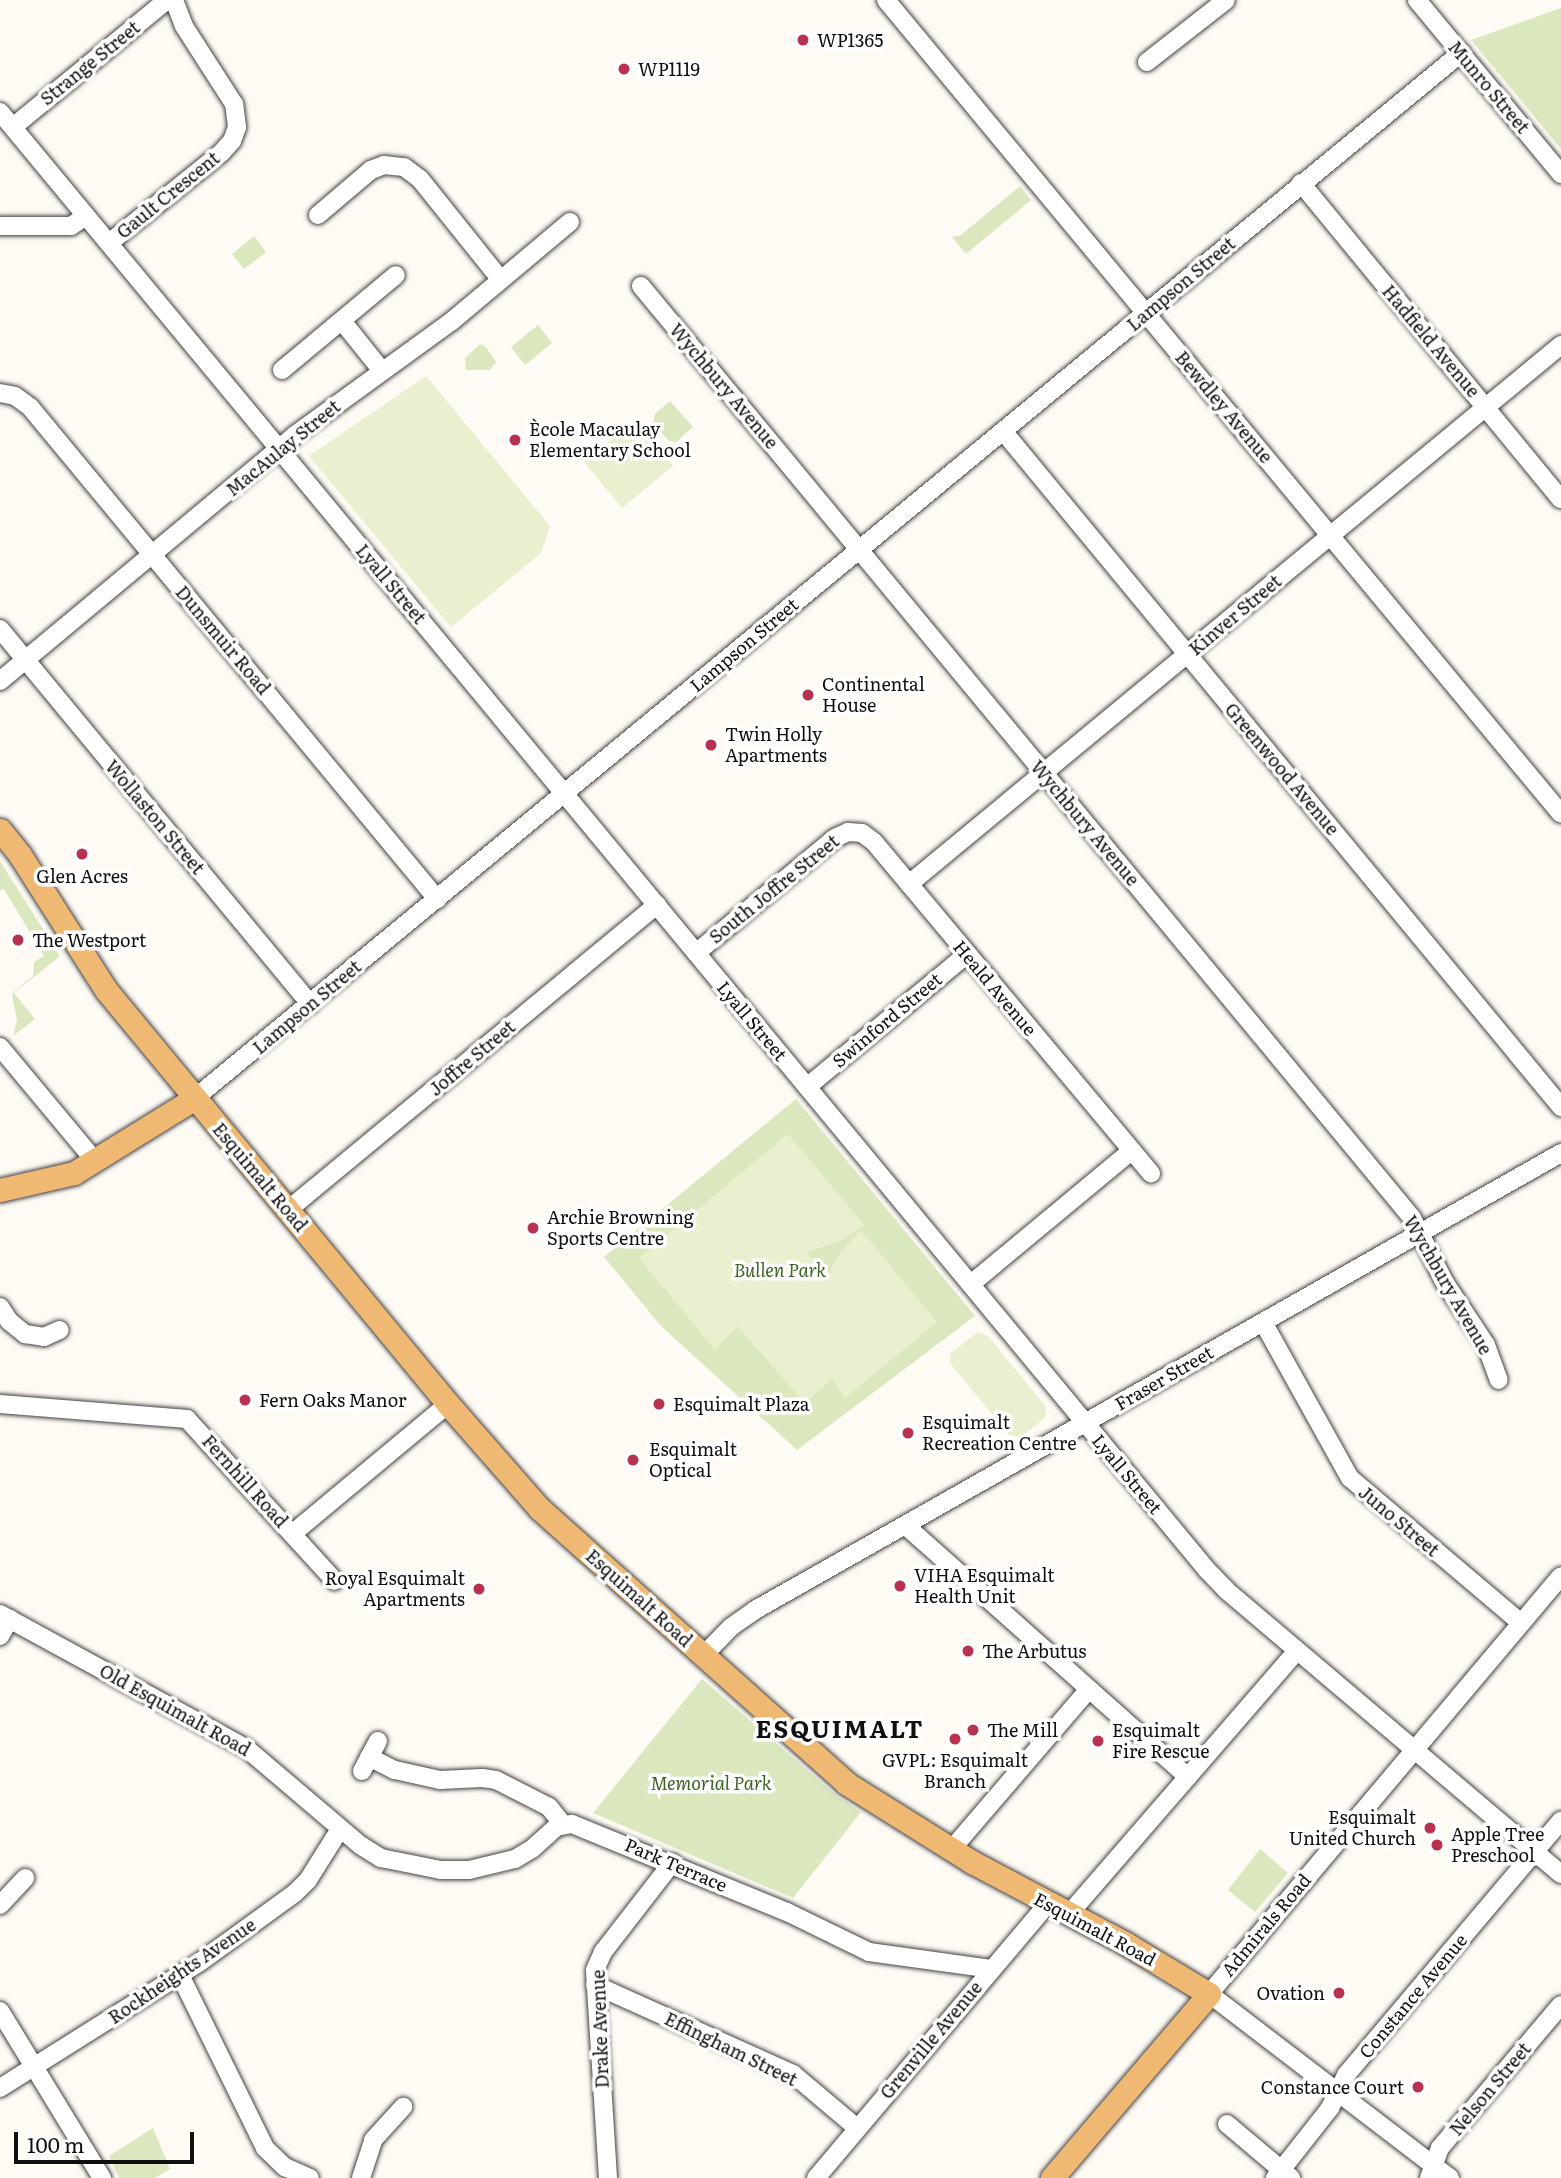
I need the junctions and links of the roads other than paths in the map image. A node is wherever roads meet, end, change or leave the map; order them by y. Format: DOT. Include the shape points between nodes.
graph roads {
  1 [pos="167,0"];
  2 [pos="174,0"];
  3 [pos="886,0"];
  4 [pos="1226,0"];
  5 [pos="1417,0"];
  6 [pos="1461,53"];
  7 [pos="1147,62"];
  8 [pos="0,112"];
  9 [pos="13,127"];
  10 [pos="1561,174"];
  11 [pos="1301,183"];
  12 [pos="318,215"];
  13 [pos="86,216"];
  14 [pos="570,222"];
  15 [pos="0,226"];
  16 [pos="109,243"];
  17 [pos="396,275"];
  18 [pos="502,280"];
  19 [pos="641,286"];
  20 [pos="1146,313"];
  21 [pos="342,321"];
  22 [pos="1561,345"];
  23 [pos="282,370"];
  24 [pos="382,371"];
  25 [pos="0,393"];
  26 [pos="1485,407"];
  27 [pos="1003,431"];
  28 [pos="279,449"];
  29 [pos="1561,499"];
  30 [pos="1330,536"];
  31 [pos="859,550"];
  32 [pos="153,555"];
  33 [pos="0,629"];
  34 [pos="1187,654"];
  35 [pos="25,660"];
  36 [pos="0,681"];
  37 [pos="1044,773"];
  38 [pos="565,793"];
  39 [pos="1561,814"];
  40 [pos="0,830"];
  41 [pos="855,832"];
  42 [pos="909,884"];
  43 [pos="437,899"];
  44 [pos="657,905"];
  45 [pos="696,953"];
  46 [pos="967,954"];
  47 [pos="310,1004"];
  48 [pos="0,1047"];
  49 [pos="807,1087"];
  50 [pos="195,1098"];
  51 [pos="1561,1107"];
  52 [pos="1130,1152"];
  53 [pos="1561,1153"];
  54 [pos="95,1161"];
  55 [pos="1150,1173"];
  56 [pos="0,1190"];
  57 [pos="288,1210"];
  58 [pos="1418,1234"];
  59 [pos="971,1284"];
  60 [pos="0,1307"];
  61 [pos="1263,1322"];
  62 [pos="60,1330"];
  63 [pos="1499,1380"];
  64 [pos="0,1404"];
  65 [pos="449,1404"];
  66 [pos="1085,1423"];
  67 [pos="905,1525"];
  68 [pos="292,1534"];
  69 [pos="1561,1576"];
  70 [pos="335,1581"];
  71 [pos="5,1617"];
  72 [pos="1521,1623"];
  73 [pos="0,1636"];
  74 [pos="1297,1651"];
  75 [pos="703,1656"];
  76 [pos="1089,1689"];
  77 [pos="1414,1749"];
  78 [pos="370,1756"];
  79 [pos="1188,1777"];
  80 [pos="1561,1821"];
  81 [pos="564,1824"];
  82 [pos="340,1829"];
  83 [pos="951,1850"];
  84 [pos="1535,1852"];
  85 [pos="672,1863"];
  86 [pos="1561,1874"];
  87 [pos="25,1878"];
  88 [pos="1048,1903"];
  89 [pos="0,1905"];
  90 [pos="1069,1914"];
  91 [pos="991,1969"];
  92 [pos="180,1975"];
  93 [pos="595,1985"];
  94 [pos="1209,1994"];
  95 [pos="1561,2005"];
  96 [pos="0,2011"];
  97 [pos="35,2066"];
  98 [pos="0,2088"];
  99 [pos="1339,2092"];
  100 [pos="403,2107"];
  101 [pos="1227,2124"];
  102 [pos="858,2128"];
  103 [pos="1431,2172"];
  104 [pos="1282,2175"];
  105 [pos="102,2178"];
  106 [pos="310,2178"];
  107 [pos="361,2178"];
  108 [pos="608,2178"];
  109 [pos="816,2178"];
  110 [pos="1052,2178"];
  111 [pos="1450,2178"];
  1 -- 9 [label="street, Strange Street"];
  2 -- 16 [label="street, Gault Crescent" via="184,26 234,104 237,127 227,146"];
  3 -- 20 [label="street, Bewdley Avenue"];
  4 -- 7 [label="street"];
  5 -- 6 [label="street, Munro Street"];
  6 -- 10 [label="street, Munro Street"];
  6 -- 11 [label="street, Lampson Street"];
  8 -- 9 [label="street, Lyall Street"];
  9 -- 13 [label="street, Lyall Street"];
  11 -- 20 [label="street, Lampson Street"];
  11 -- 26 [label="street, Hadfield Avenue"];
  12 -- 18 [label="street" via="371,170 384,165 404,167 420,179"];
  13 -- 15 [label="street" via="71,226"];
  13 -- 16 [label="street, Lyall Street"];
  14 -- 18 [label="street, MacAulay Street"];
  16 -- 28 [label="street, Lyall Street"];
  17 -- 21 [label="street"];
  18 -- 24 [label="street, MacAulay Street"];
  19 -- 31 [label="street, Wychbury Avenue"];
  20 -- 27 [label="street, Lampson Street"];
  20 -- 30 [label="street, Bewdley Avenue"];
  21 -- 23 [label="street"];
  21 -- 24 [label="street"];
  22 -- 26 [label="street, Kinver Street"];
  24 -- 28 [label="street, MacAulay Street"];
  25 -- 32 [label="street, Dunsmuir Road" via="15,396 30,407"];
  26 -- 29 [label="street, Hadfield Avenue"];
  26 -- 30 [label="street, Kinver Street"];
  27 -- 31 [label="street, Lampson Street"];
  27 -- 34 [label="street, Greenwood Avenue"];
  28 -- 32 [label="street, MacAulay Street"];
  28 -- 38 [label="street, Lyall Street"];
  30 -- 34 [label="street, Kinver Street"];
  30 -- 39 [label="street, Bewdley Avenue"];
  31 -- 37 [label="street, Wychbury Avenue"];
  31 -- 38 [label="street, Lampson Street"];
  32 -- 35 [label="street, MacAulay Street"];
  32 -- 43 [label="street, Dunsmuir Road"];
  33 -- 35 [label="street, Wollaston Street"];
  34 -- 37 [label="street, Kinver Street"];
  34 -- 51 [label="street, Greenwood Avenue"];
  35 -- 36 [label="street, MacAulay Street"];
  35 -- 47 [label="street, Wollaston Street"];
  37 -- 42 [label="street, Kinver Street"];
  37 -- 58 [label="street, Wychbury Avenue" via="1412,1218"];
  38 -- 43 [label="street, Lampson Street"];
  38 -- 44 [label="street, Lyall Street"];
  40 -- 50 [label="main road, Esquimalt Road" via="94,976"];
  41 -- 42 [label="street, Heald Avenue" via="874,842"];
  41 -- 45 [label="street, South Joffre Street" via="835,838"];
  42 -- 46 [label="street, Heald Avenue"];
  43 -- 47 [label="street, Lampson Street"];
  44 -- 45 [label="street, Lyall Street"];
  44 -- 57 [label="street, Joffre Street"];
  45 -- 49 [label="street, Lyall Street"];
  46 -- 49 [label="street, Swinford Street"];
  46 -- 52 [label="street, Heald Avenue"];
  47 -- 50 [label="street, Lampson Street"];
  48 -- 54 [label="street"];
  49 -- 59 [label="street, Lyall Street"];
  50 -- 54 [label="main road, Lampson Street"];
  50 -- 57 [label="main road, Esquimalt Road"];
  52 -- 55 [label="street, Heald Avenue"];
  52 -- 59 [label="street"];
  53 -- 58 [label="street, Fraser Street"];
  54 -- 56 [label="main road, Lampson Street" via="74,1173"];
  57 -- 65 [label="main road, Esquimalt Road"];
  58 -- 61 [label="street, Fraser Street"];
  58 -- 63 [label="street, Wychbury Avenue" via="1486,1345"];
  59 -- 66 [label="street, Lyall Street"];
  60 -- 62 [label="street" via="14,1326 31,1337"];
  61 -- 66 [label="street, Fraser Street"];
  61 -- 72 [label="street, Juno Street" via="1350,1478"];
  64 -- 68 [label="street, Fernhill Road" via="187,1419"];
  65 -- 68 [label="street, Fernhill Road"];
  65 -- 75 [label="main road, Esquimalt Road" via="521,1490"];
  66 -- 67 [label="street, Fraser Street"];
  66 -- 74 [label="street, Lyall Street" via="1212,1576"];
  67 -- 75 [label="street, Fraser Street" via="740,1619"];
  67 -- 76 [label="street"];
  68 -- 70 [label="street"];
  69 -- 72 [label="street, Admirals Road"];
  71 -- 73 [label="street"];
  71 -- 82 [label="street, Old Esquimalt Road" via="246,1748"];
  72 -- 77 [label="street, Admirals Road"];
  74 -- 77 [label="street, Lyall Street"];
  74 -- 79 [label="street"];
  75 -- 83 [label="main road, Esquimalt Road" via="846,1783"];
  76 -- 79 [label="street"];
  76 -- 83 [label="street"];
  77 -- 84 [label="street, Lyall Street"];
  77 -- 94 [label="street, Admirals Road"];
  78 -- 81 [label="street, Park Terrace" via="395,1770 440,1780 496,1780 549,1807"];
  79 -- 90 [label="street"];
  80 -- 84 [label="street, Constance Avenue"];
  81 -- 82 [label="street, Old Esquimalt Road" via="515,1859 460,1871 381,1858"];
  81 -- 85 [label="street, Park Terrace" via="580,1826"];
  82 -- 92 [label="street, Rockheights Avenue" via="302,1887"];
  83 -- 88 [label="main road, Esquimalt Road"];
  84 -- 86 [label="street, Lyall Street"];
  84 -- 99 [label="street, Constance Avenue" via="1346,2075"];
  85 -- 91 [label="street, Park Terrace" via="869,1952"];
  85 -- 93 [label="street, Drake Avenue" via="603,1952 595,1970"];
  87 -- 89 [label="street"];
  88 -- 90 [label="main road, Esquimalt Road"];
  88 -- 91 [label="street, Grenville Avenue"];
  90 -- 94 [label="main road, Esquimalt Road"];
  91 -- 102 [label="street, Grenville Avenue"];
  92 -- 97 [label="street, Rockheights Avenue"];
  92 -- 106 [label="street" via="265,2148 285,2166"];
  93 -- 102 [label="street, Effingham Street" via="793,2074"];
  93 -- 108 [label="street, Drake Avenue"];
  94 -- 99 [label="street, Esquimalt Road"];
  94 -- 110 [label="main road, Admirals Road"];
  95 -- 103 [label="street, Nelson Street" via="1440,2148"];
  96 -- 97 [label="street"];
  97 -- 98 [label="street, Rockheights Avenue"];
  97 -- 105 [label="street"];
  99 -- 103 [label="street, Esquimalt Road"];
  99 -- 104 [label="street, Constance Avenue"];
  100 -- 107 [label="street" via="373,2140"];
  101 -- 104 [label="street"];
  102 -- 109 [label="street, Grenville Avenue"];
  103 -- 111 [label="street, Esquimalt Road"];
}
